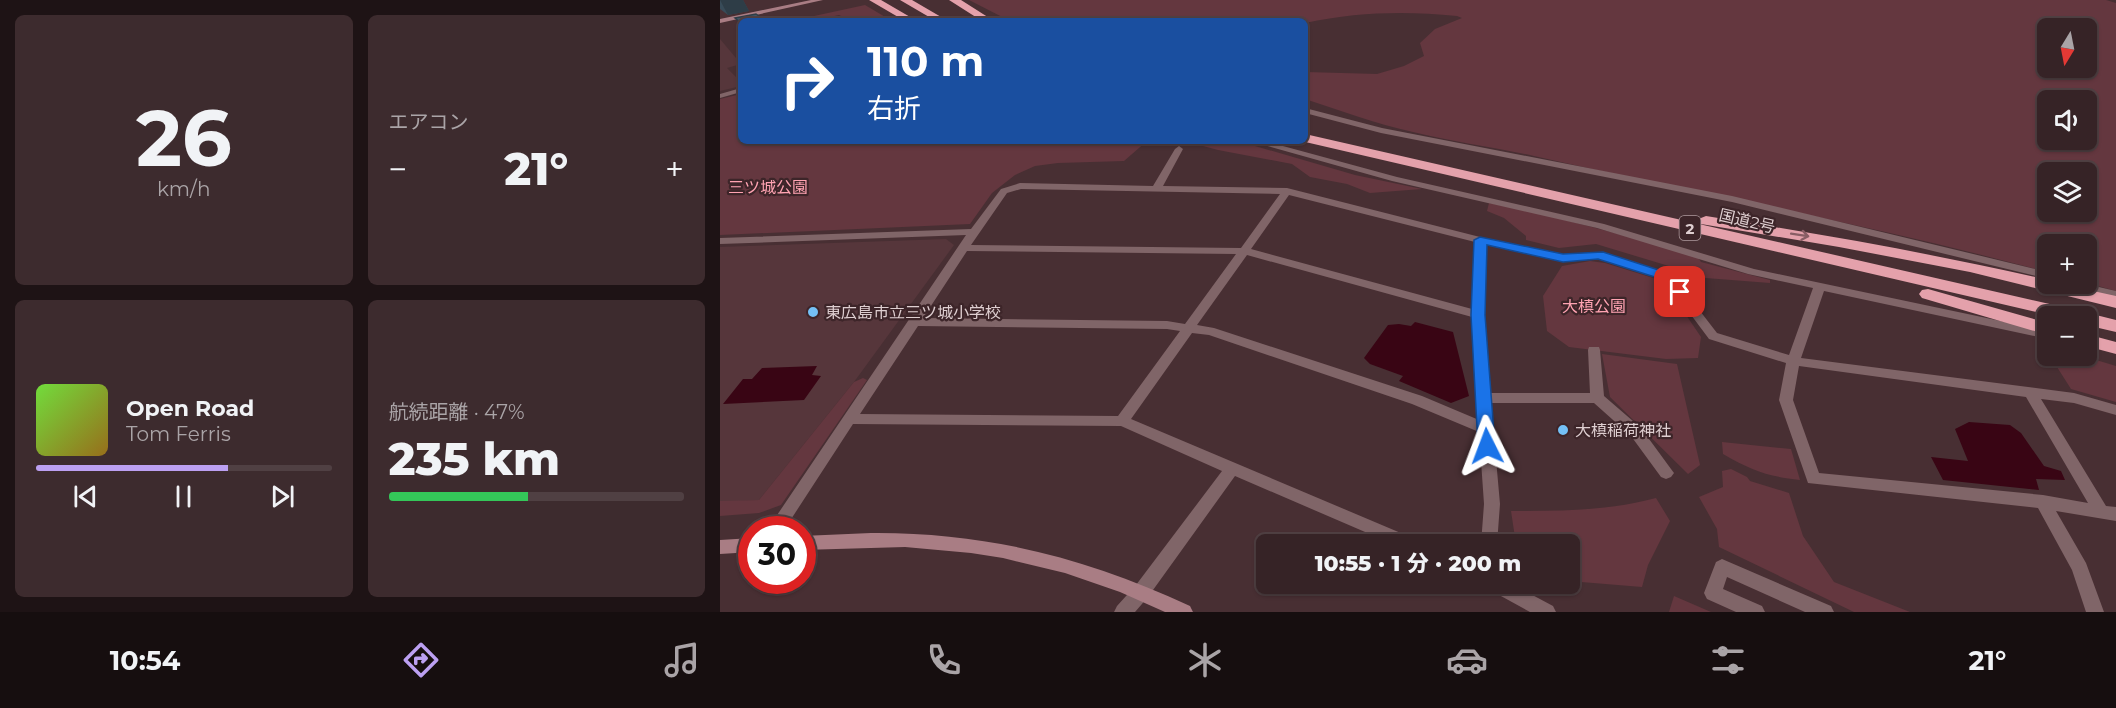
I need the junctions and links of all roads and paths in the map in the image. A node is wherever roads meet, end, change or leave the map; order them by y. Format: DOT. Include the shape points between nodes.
graph roads {
  1 [pos="797,0"];
  2 [pos="820,0"];
  3 [pos="874,0"];
  4 [pos="905,0"];
  5 [pos="954,0"];
  6 [pos="720,16"];
  7 [pos="906,18"];
  8 [pos="938,18"];
  9 [pos="984,18"];
  10 [pos="720,21"];
  11 [pos="738,91"];
  12 [pos="720,96"];
  13 [pos="1308,111"];
  14 [pos="1308,139"];
  15 [pos="1265,144"];
  16 [pos="1179,149"];
  17 [pos="1494,183"];
  18 [pos="1157,187"];
  19 [pos="1287,191"];
  20 [pos="974,232"];
  21 [pos="1480,240"];
  22 [pos="720,242"];
  23 [pos="965,248"];
  24 [pos="1245,251"];
  25 [pos="2037,273"];
  26 [pos="1819,287"];
  27 [pos="2097,290"];
  28 [pos="2116,295"];
  29 [pos="2116,302"];
  30 [pos="2037,307"];
  31 [pos="1478,315"];
  32 [pos="916,322"];
  33 [pos="2097,322"];
  34 [pos="2037,326"];
  35 [pos="2116,326"];
  36 [pos="1187,328"];
  37 [pos="2037,333"];
  38 [pos="2097,345"];
  39 [pos="1594,350"];
  40 [pos="2116,350"];
  41 [pos="1793,361"];
  42 [pos="2030,392"];
  43 [pos="1485,398"];
  44 [pos="1597,398"];
  45 [pos="2116,410"];
  46 [pos="851,419"];
  47 [pos="1122,421"];
  48 [pos="1485,428"];
  49 [pos="1232,469"];
  50 [pos="1666,473"];
  51 [pos="2043,502"];
  52 [pos="2101,511"];
  53 [pos="2116,514"];
  54 [pos="785,516"];
  55 [pos="1385,534"];
  56 [pos="1490,534"];
  57 [pos="816,542"];
  58 [pos="738,546"];
  59 [pos="720,547"];
  60 [pos="1142,591"];
  61 [pos="1514,594"];
  62 [pos="1123,612"];
  63 [pos="1184,612"];
  64 [pos="1547,612"];
  65 [pos="1756,612"];
  66 [pos="1825,612"];
  67 [pos="2095,612"];
  1 -- 6 [label="street"];
  2 -- 10 [label="street"];
  3 -- 7 [label="highway"];
  4 -- 8 [label="highway"];
  5 -- 9 [label="highway"];
  11 -- 12 [label="street"];
  13 -- 25 [label="street" via="1381,130 1732,199"];
  14 -- 17 [label="highway, 国道2号 / 2"];
  15 -- 26 [label="street" via="1395,179 1600,226 1752,272"];
  16 -- 18 [label="street"];
  17 -- 29 [label="highway, one-way" via="1970,267"];
  17 -- 30 [label="highway, 国道2号 / 2"];
  17 -- 34 [label="highway"];
  18 -- 19 [label="street"];
  18 -- 20 [label="street" via="1020,186 1004,191"];
  19 -- 21 [label="street"];
  19 -- 24 [label="street"];
  20 -- 22 [label="street"];
  20 -- 23 [label="street"];
  21 -- 31 [label="street"];
  21 -- 41 [label="street" via="1563,258 1599,255 1669,278 1713,336"];
  23 -- 24 [label="street"];
  23 -- 32 [label="street"];
  24 -- 31 [label="street"];
  24 -- 36 [label="street"];
  26 -- 37 [label="street"];
  26 -- 41 [label="street"];
  27 -- 28 [label="street"];
  31 -- 43 [label="street"];
  32 -- 36 [label="street"];
  32 -- 46 [label="street"];
  33 -- 35 [label="highway"];
  36 -- 47 [label="street"];
  36 -- 48 [label="street" via="1210,331 1395,393"];
  38 -- 40 [label="highway"];
  39 -- 44 [label="street"];
  41 -- 42 [label="street"];
  41 -- 51 [label="street" via="1786,400 1813,478"];
  42 -- 45 [label="street" via="2074,398"];
  42 -- 52 [label="street"];
  43 -- 44 [label="street"];
  43 -- 48 [label="street"];
  44 -- 50 [label="street" via="1636,432"];
  46 -- 47 [label="street"];
  46 -- 54 [label="street"];
  47 -- 49 [label="street"];
  48 -- 56 [label="street" via="1492,504"];
  49 -- 55 [label="street"];
  49 -- 60 [label="street"];
  51 -- 52 [label="street"];
  51 -- 67 [label="street" via="2078,564"];
  52 -- 53 [label="street"];
  57 -- 60 [label="street" via="927,542 993,549 1090,572"];
  58 -- 59 [label="street"];
  60 -- 62 [label="street"];
  60 -- 63 [label="street"];
  61 -- 64 [label="street"];
  65 -- 66 [label="street" via="1713,593 1722,567"];
}
